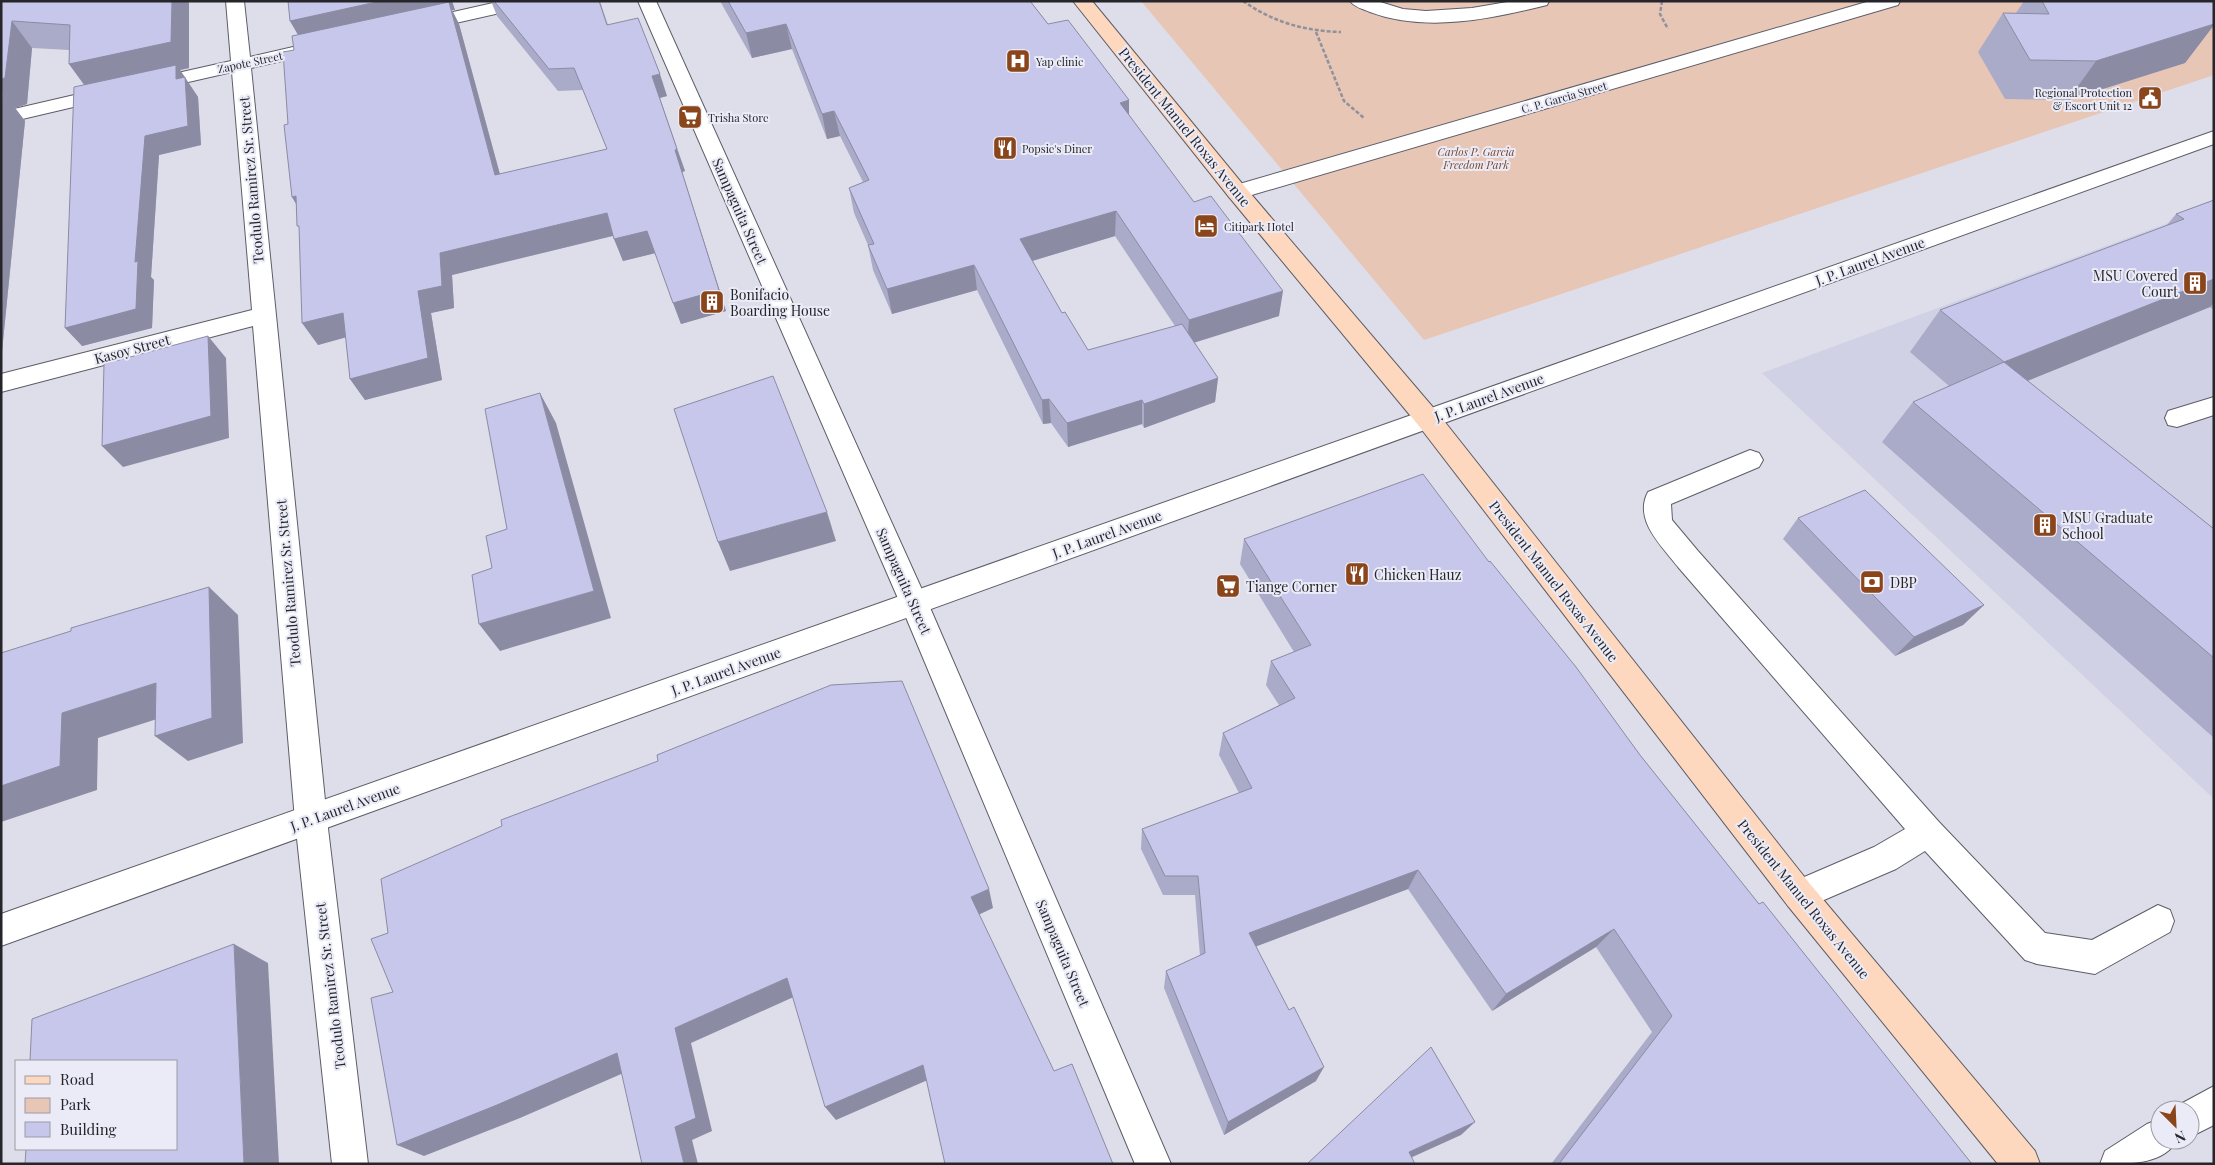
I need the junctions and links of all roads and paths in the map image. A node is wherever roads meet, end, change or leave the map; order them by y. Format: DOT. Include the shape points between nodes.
graph roads {
  1 [pos="235,1"];
  2 [pos="528,1"];
  3 [pos="647,1"];
  4 [pos="1082,1"];
  5 [pos="1244,1"];
  6 [pos="1359,1"];
  7 [pos="1540,1"];
  8 [pos="1891,1"];
  9 [pos="1406,15"];
  10 [pos="404,28"];
  11 [pos="1316,32"];
  12 [pos="336,43"];
  13 [pos="241,64"];
  14 [pos="1,118"];
  15 [pos="2214,138"];
  16 [pos="1397,146"];
  17 [pos="1238,192"];
  18 [pos="262,315"];
  19 [pos="1,383"];
  20 [pos="2214,406"];
  21 [pos="2177,418"];
  22 [pos="1428,419"];
  23 [pos="1750,460"];
  24 [pos="914,603"];
  25 [pos="311,820"];
  26 [pos="1928,832"];
  27 [pos="1799,895"];
  28 [pos="2158,920"];
  29 [pos="1,930"];
  30 [pos="2214,1104"];
  31 [pos="2200,1112"];
  32 [pos="2150,1143"];
  33 [pos="350,1164"];
  34 [pos="1153,1164"];
  35 [pos="2022,1164"];
  36 [pos="2118,1164"];
  1 -- 13 [label="street, Teodulo Ramirez Sr. Street"];
  2 -- 10 [label="street"];
  3 -- 24 [label="street, Sampaguita Street"];
  4 -- 17 [label="main road, President Manuel Roxas Avenue"];
  5 -- 11 [label="path" via="1258,12 1288,25"];
  6 -- 9 [label="street"];
  7 -- 9 [label="street" via="1480,13 1441,17"];
  8 -- 16 [label="street, C. P. Garcia Street"];
  9 -- 11 [label="path" via="1366,29"];
  11 -- 16 [label="path" via="1344,101"];
  12 -- 13 [label="street, Zapote Street"];
  13 -- 14 [label="street, Zapote Street"];
  13 -- 18 [label="street, Teodulo Ramirez Sr. Street"];
  15 -- 22 [label="street, J. P. Laurel Avenue"];
  16 -- 17 [label="street, C. P. Garcia Street"];
  17 -- 22 [label="main road, President Manuel Roxas Avenue"];
  18 -- 19 [label="street, Kasoy Street"];
  18 -- 25 [label="street, Teodulo Ramirez Sr. Street"];
  20 -- 21 [label="street"];
  22 -- 24 [label="street, J. P. Laurel Avenue"];
  22 -- 27 [label="main road, President Manuel Roxas Avenue"];
  23 -- 26 [label="street" via="1657,500 1659,523"];
  24 -- 25 [label="street, J. P. Laurel Avenue"];
  24 -- 34 [label="street, Sampaguita Street"];
  25 -- 29 [label="street, J. P. Laurel Avenue"];
  25 -- 33 [label="street, Teodulo Ramirez Sr. Street"];
  26 -- 27 [label="street" via="1885,858"];
  26 -- 28 [label="street" via="2037,948 2095,957"];
  27 -- 35 [label="main road, President Manuel Roxas Avenue"];
  30 -- 31 [label="street"];
  32 -- 36 [label="street"];
}
